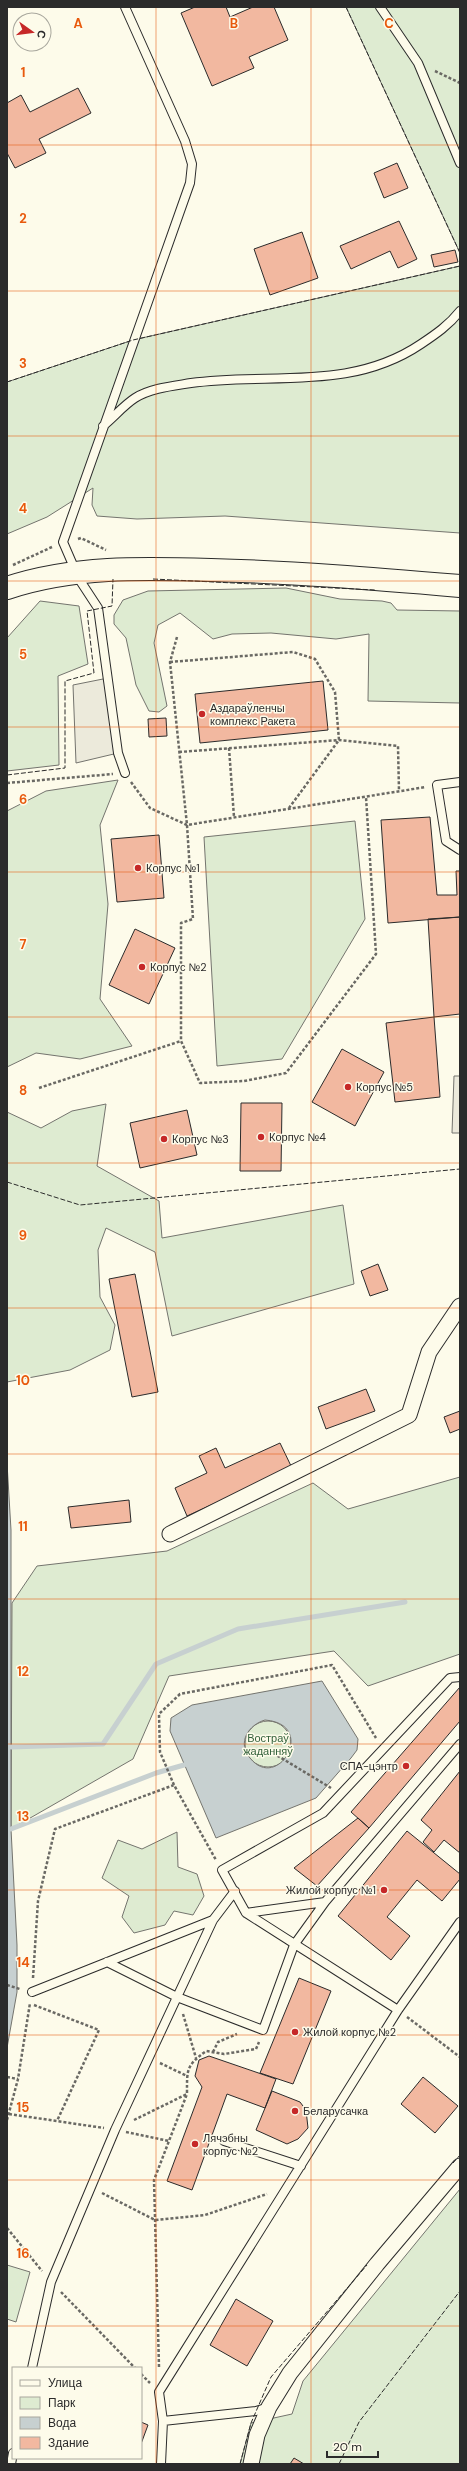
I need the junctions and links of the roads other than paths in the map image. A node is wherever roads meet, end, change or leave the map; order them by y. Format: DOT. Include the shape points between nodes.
graph roads {
  1 [pos="125,7"];
  2 [pos="380,7"];
  3 [pos="460,163"];
  4 [pos="460,311"];
  5 [pos="103,426"];
  6 [pos="76,571"];
  7 [pos="460,586"];
  8 [pos="7,588"];
  9 [pos="125,773"];
  10 [pos="460,782"];
  11 [pos="460,850"];
  12 [pos="460,1306"];
  13 [pos="170,1534"];
  14 [pos="460,1677"];
  15 [pos="460,1744"];
  16 [pos="235,1891"];
  17 [pos="325,1902"];
  18 [pos="246,1913"];
  19 [pos="213,1920"];
  20 [pos="460,1922"];
  21 [pos="294,1945"];
  22 [pos="107,1962"];
  23 [pos="32,1992"];
  24 [pos="177,1996"];
  25 [pos="398,2010"];
  26 [pos="224,2141"];
  27 [pos="300,2166"];
  28 [pos="460,2166"];
  29 [pos="32,2367"];
  30 [pos="269,2407"];
  31 [pos="163,2421"];
  32 [pos="161,2464"];
  33 [pos="251,2464"];
  1 -- 5 [label="lane" via="185,141 192,164 190,183"];
  2 -- 3 [label="lane" via="418,63"];
  4 -- 5 [label="lane" via="448,326 412,350 376,368 335,376 209,381 166,387 136,398"];
  5 -- 6 [label="lane" via="63,542"];
  6 -- 7 [label="street" via="163,568 270,571"];
  6 -- 8 [label="street"];
  6 -- 9 [label="lane" via="98,608 118,753"];
  10 -- 11 [label="lane" via="437,785 446,841"];
  12 -- 13 [label="street" via="429,1352 409,1415"];
  14 -- 16 [label="lane" via="450,1678 323,1813 222,1870"];
  15 -- 17 [label="lane"];
  16 -- 18 [label="lane"];
  16 -- 19 [label="lane"];
  17 -- 18 [label="lane"];
  17 -- 21 [label="lane"];
  18 -- 21 [label="lane"];
  19 -- 22 [label="lane"];
  19 -- 24 [label="lane"];
  20 -- 25 [label="lane"];
  21 -- 24 [label="lane" via="263,2030"];
  21 -- 25 [label="lane"];
  22 -- 23 [label="lane"];
  22 -- 24 [label="lane"];
  24 -- 29 [label="lane" via="115,2130 51,2282"];
  25 -- 27 [label="lane"];
  26 -- 27 [label="lane"];
  27 -- 31 [label="lane" via="159,2392"];
  28 -- 30 [label="street" via="376,2264 295,2367"];
  30 -- 31 [label="lane" via="256,2411"];
  30 -- 33 [label="street" via="258,2435"];
  31 -- 32 [label="lane"];
}
